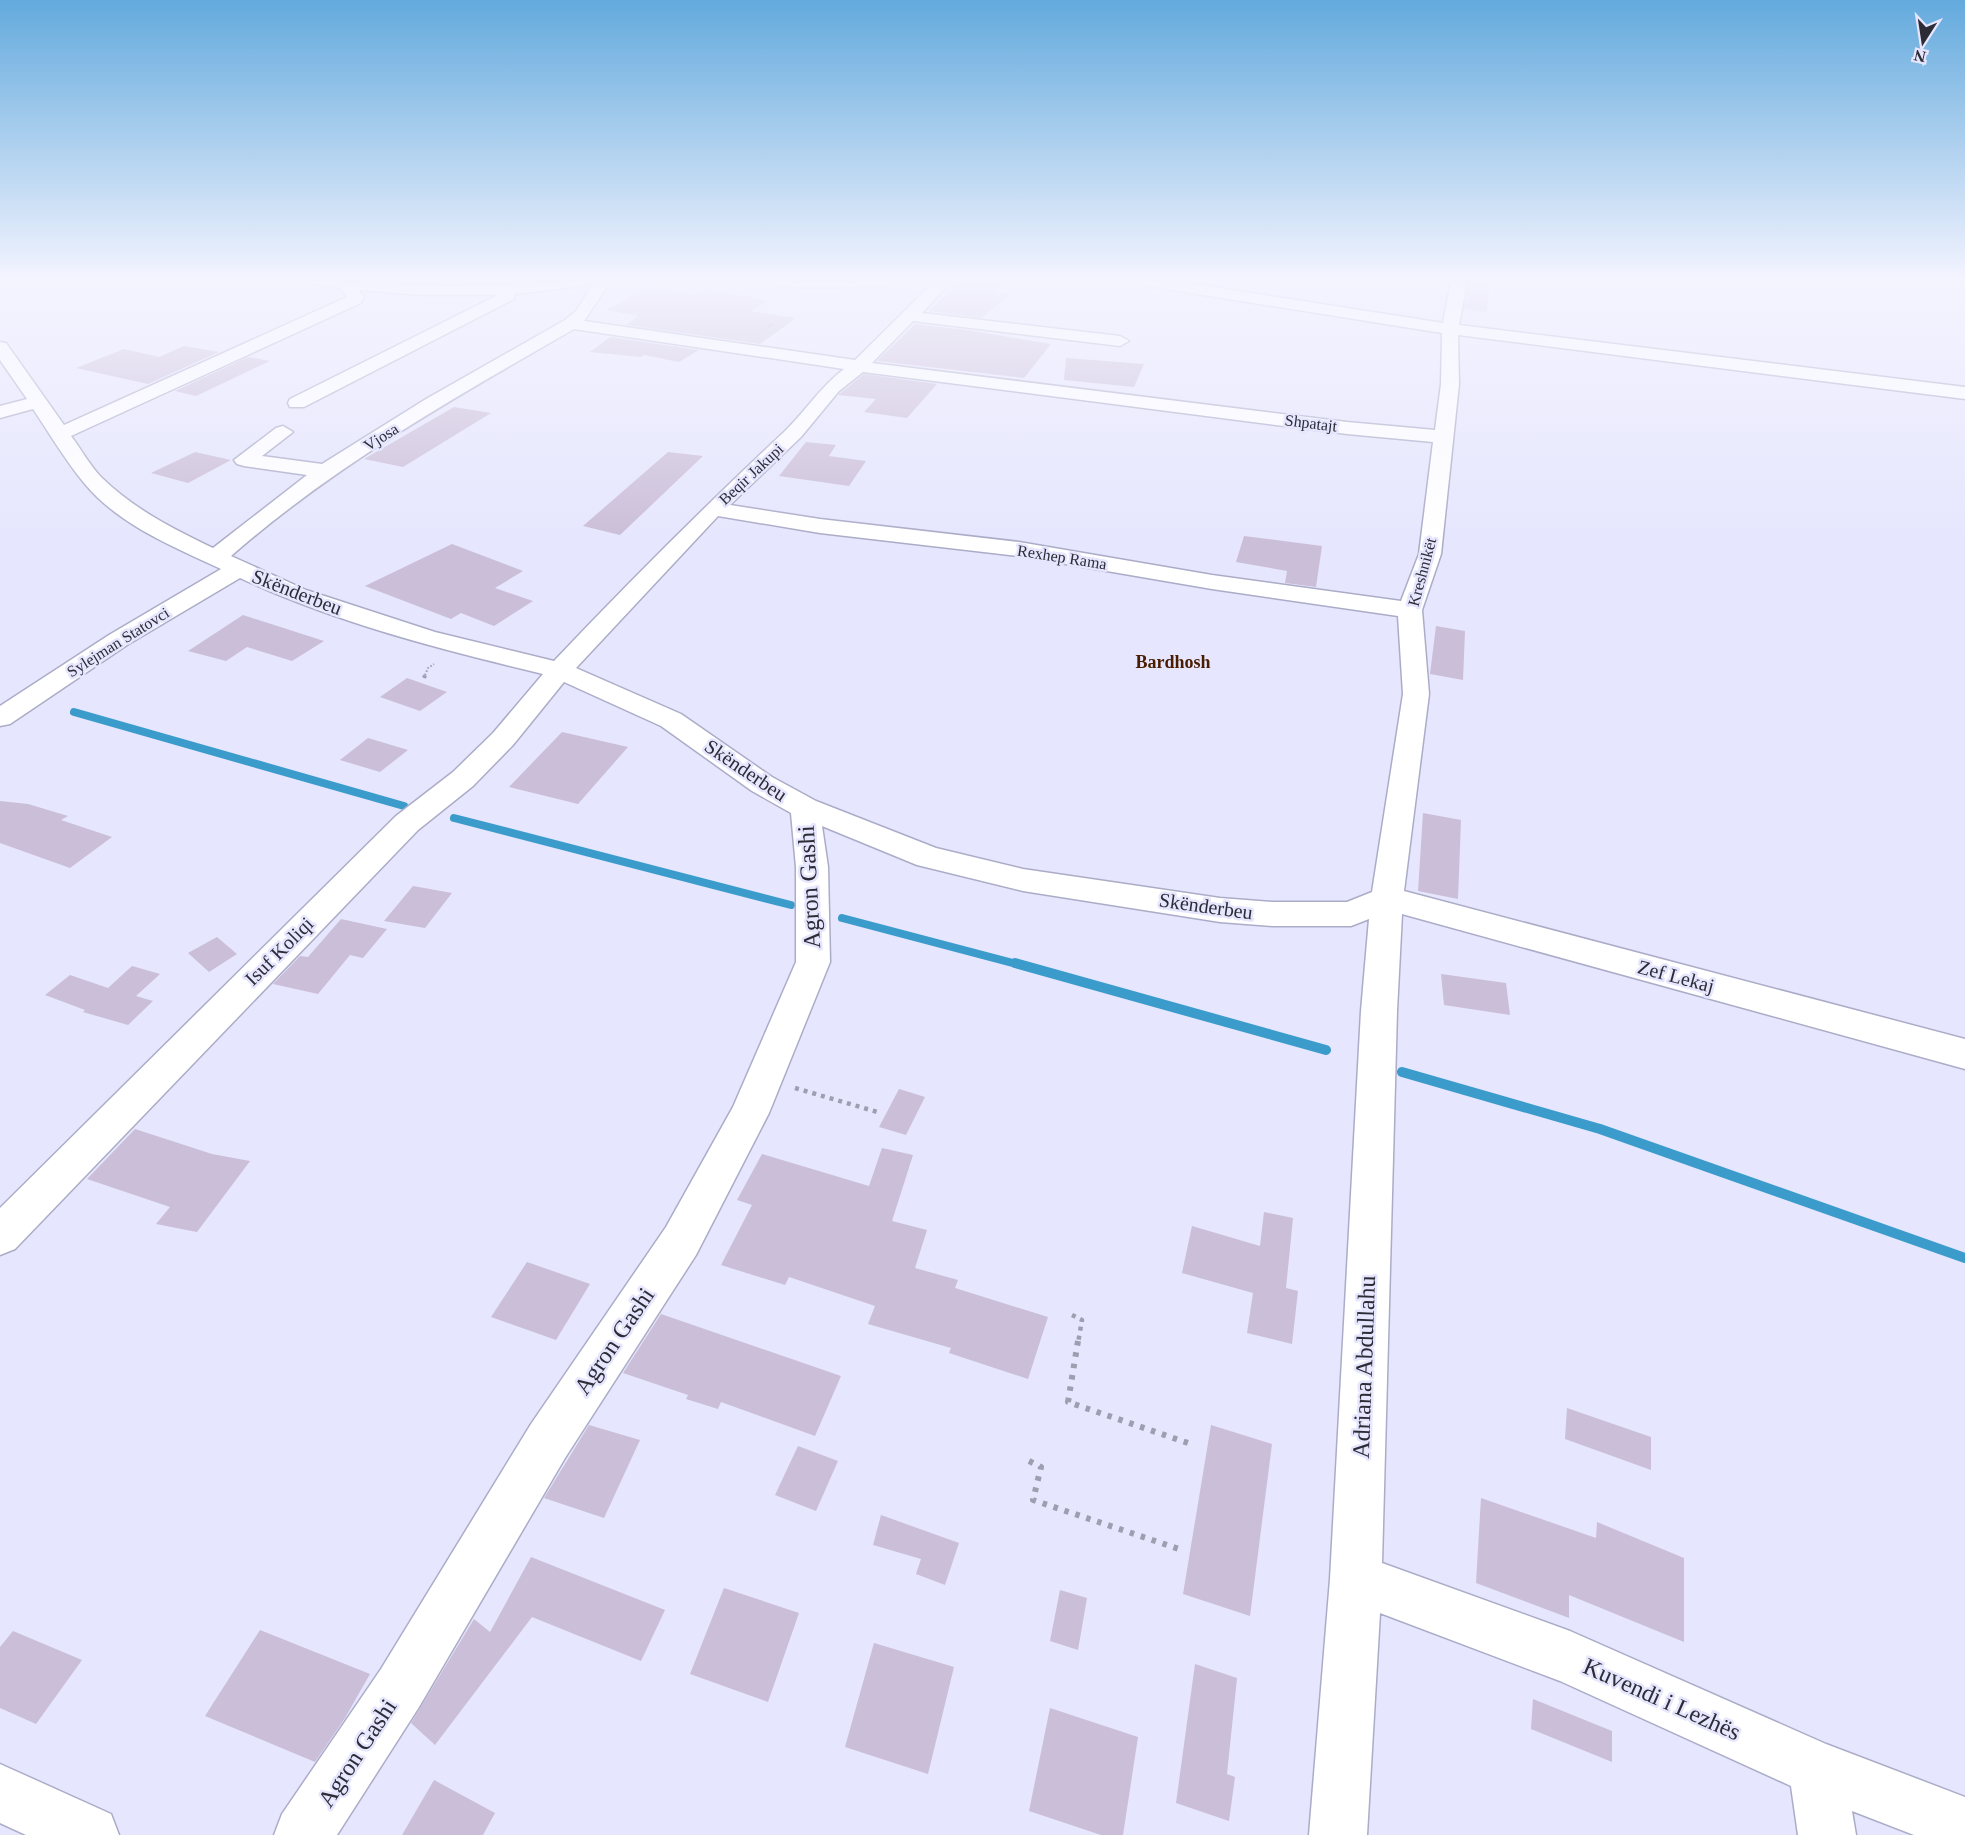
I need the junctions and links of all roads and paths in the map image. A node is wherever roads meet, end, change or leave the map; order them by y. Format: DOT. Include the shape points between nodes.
graph roads {
  1 [pos="13,367"];
  2 [pos="208,367"];
  3 [pos="369,367"];
  4 [pos="500,367"];
  5 [pos="858,367"];
  6 [pos="1450,367"];
  7 [pos="1753,367"];
  8 [pos="1965,393"];
  9 [pos="37,402"];
  10 [pos="297,403"];
  11 [pos="0,412"];
  12 [pos="284,432"];
  13 [pos="59,434"];
  14 [pos="1444,437"];
  15 [pos="326,471"];
  16 [pos="713,509"];
  17 [pos="227,562"];
  18 [pos="1410,610"];
  19 [pos="560,670"];
  20 [pos="0,718"];
  21 [pos="805,808"];
  22 [pos="1387,898"];
  23 [pos="1965,1054"];
  24 [pos="764,1079"];
  25 [pos="881,1113"];
  26 [pos="0,1236"];
  27 [pos="1072,1315"];
  28 [pos="1188,1443"];
  29 [pos="1029,1461"];
  30 [pos="1179,1549"];
  31 [pos="1356,1579"];
  32 [pos="1817,1769"];
  33 [pos="0,1794"];
  34 [pos="1965,1826"];
  35 [pos="90,1835"];
  36 [pos="303,1835"];
  37 [pos="1338,1835"];
  38 [pos="1827,1835"];
  1 -- 9 [label="street, Skënderbeu"];
  2 -- 13 [label="street"];
  3 -- 10 [label="street"];
  4 -- 15 [label="street, Vjosa"];
  5 -- 14 [label="street, Shpatajt"];
  5 -- 16 [label="street, Beqir Jakupi" via="832,387 794,433"];
  6 -- 14 [label="street, Kreshnikët"];
  7 -- 8 [label="street"];
  9 -- 11 [label="street"];
  9 -- 13 [label="street, Skënderbeu"];
  12 -- 15 [label="street" via="244,460"];
  13 -- 17 [label="street, Skënderbeu" via="93,481 131,513 171,537"];
  14 -- 18 [label="street, Kreshnikët" via="1430,554"];
  15 -- 17 [label="street, Vjosa" via="285,499"];
  16 -- 18 [label="street, Rexhep Rama" via="1019,549"];
  16 -- 19 [label="street, Beqir Jakupi"];
  17 -- 19 [label="street, Skënderbeu" via="297,595 427,638"];
  17 -- 20 [label="street, Sylejman Statovci"];
  18 -- 22 [label="street, Kreshnikët" via="1416,694"];
  19 -- 21 [label="street, Skënderbeu" via="671,720 762,784"];
  19 -- 26 [label="street, Isuf Koliqi" via="504,739 463,779 407,824"];
  21 -- 22 [label="street, Skënderbeu" via="928,857 1023,880 1220,910 1273,914 1351,915"];
  21 -- 24 [label="street, Agron Gashi" via="812,867 813,962"];
  22 -- 23 [label="street, Zef Lekaj"];
  22 -- 31 [label="street, Adriana Abdullahu"];
  24 -- 25 [label="path"];
  24 -- 36 [label="street, Agron Gashi" via="750,1113 681,1241 548,1441 400,1688"];
  27 -- 28 [label="path" via="1082,1320 1068,1402"];
  29 -- 30 [label="path" via="1041,1467 1033,1500"];
  31 -- 32 [label="street, Kuvendi i Lezhës" via="1570,1658"];
  31 -- 37 [label="street, Adriana Abdullahu"];
  32 -- 34 [label="street, Kuvendi i Lezhës"];
  32 -- 38 [label="street"];
  33 -- 35 [label="street"];
}
